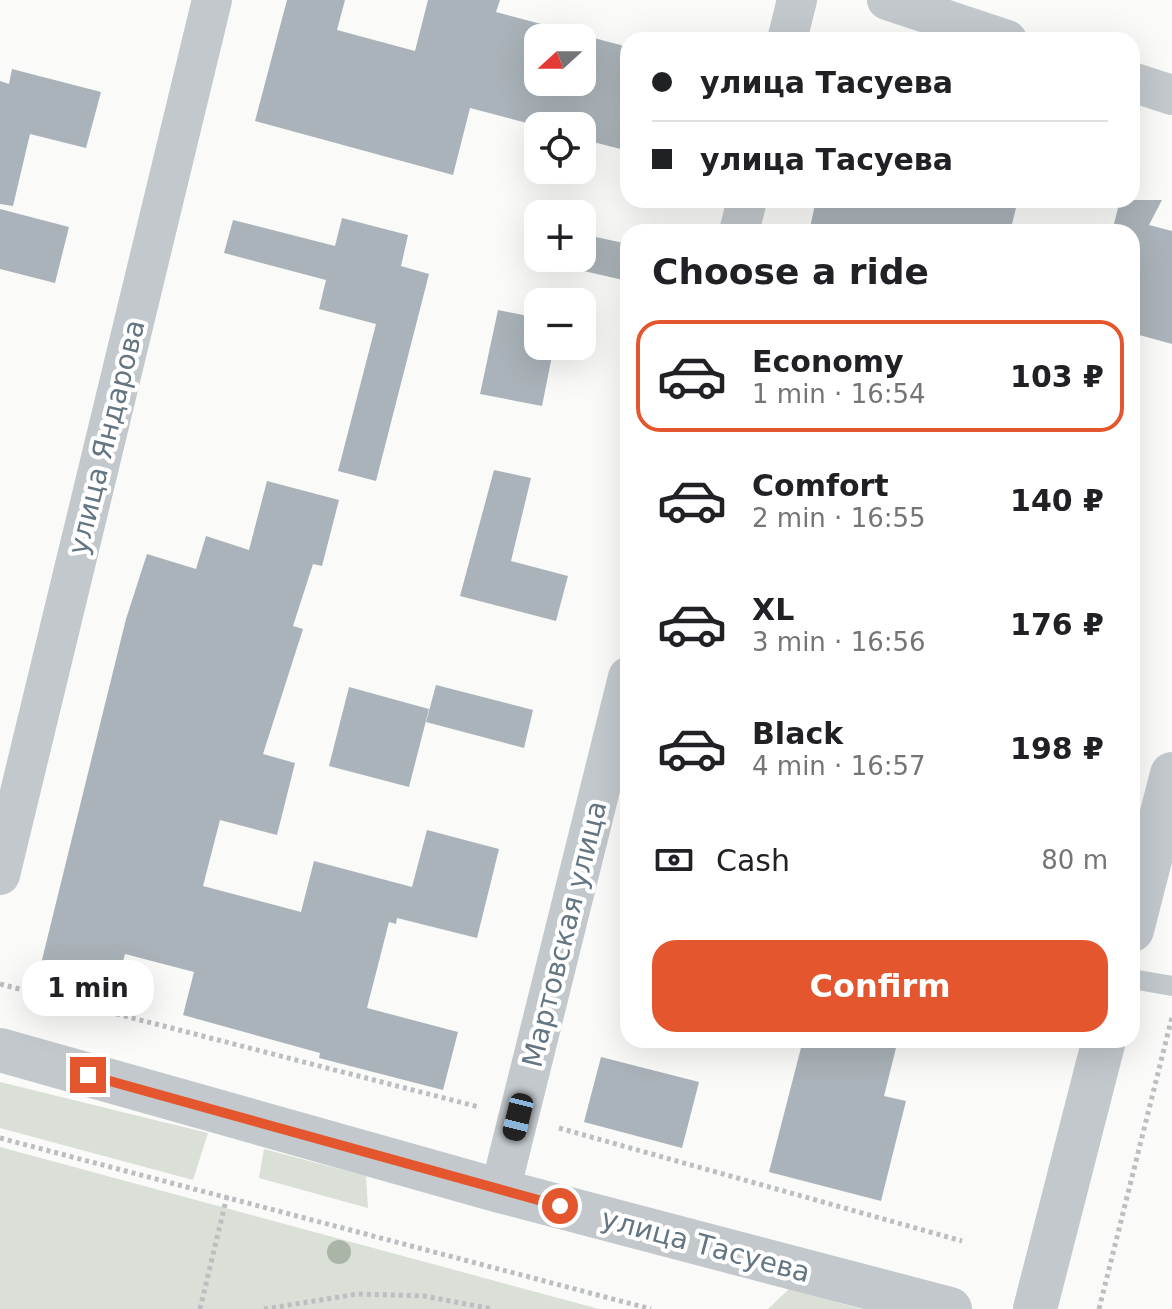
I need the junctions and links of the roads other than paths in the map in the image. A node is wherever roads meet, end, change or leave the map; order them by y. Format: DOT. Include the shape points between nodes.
graph roads {
  1 [pos="212,0"];
  2 [pos="797,0"];
  3 [pos="887,0"];
  4 [pos="789,32"];
  5 [pos="983,32"];
  6 [pos="1140,85"];
  7 [pos="1172,95"];
  8 [pos="620,709"];
  9 [pos="1172,774"];
  10 [pos="0,875"];
  11 [pos="1140,899"];
  12 [pos="1140,980"];
  13 [pos="1172,986"];
  14 [pos="1102,1048"];
  15 [pos="0,1050"];
  16 [pos="500,1191"];
  17 [pos="950,1309"];
  18 [pos="1035,1309"];
  1 -- 10 [label="street, улица Яндарова"];
  2 -- 4 [label="street"];
  3 -- 5 [label="street"];
  6 -- 7 [label="street"];
  8 -- 16 [label="street, Мартовская улица"];
  9 -- 11 [label="street"];
  12 -- 13 [label="lane"];
  14 -- 18 [label="street"];
  15 -- 16 [label="street, улица Тасуева"];
  16 -- 17 [label="street, улица Тасуева"];
}
